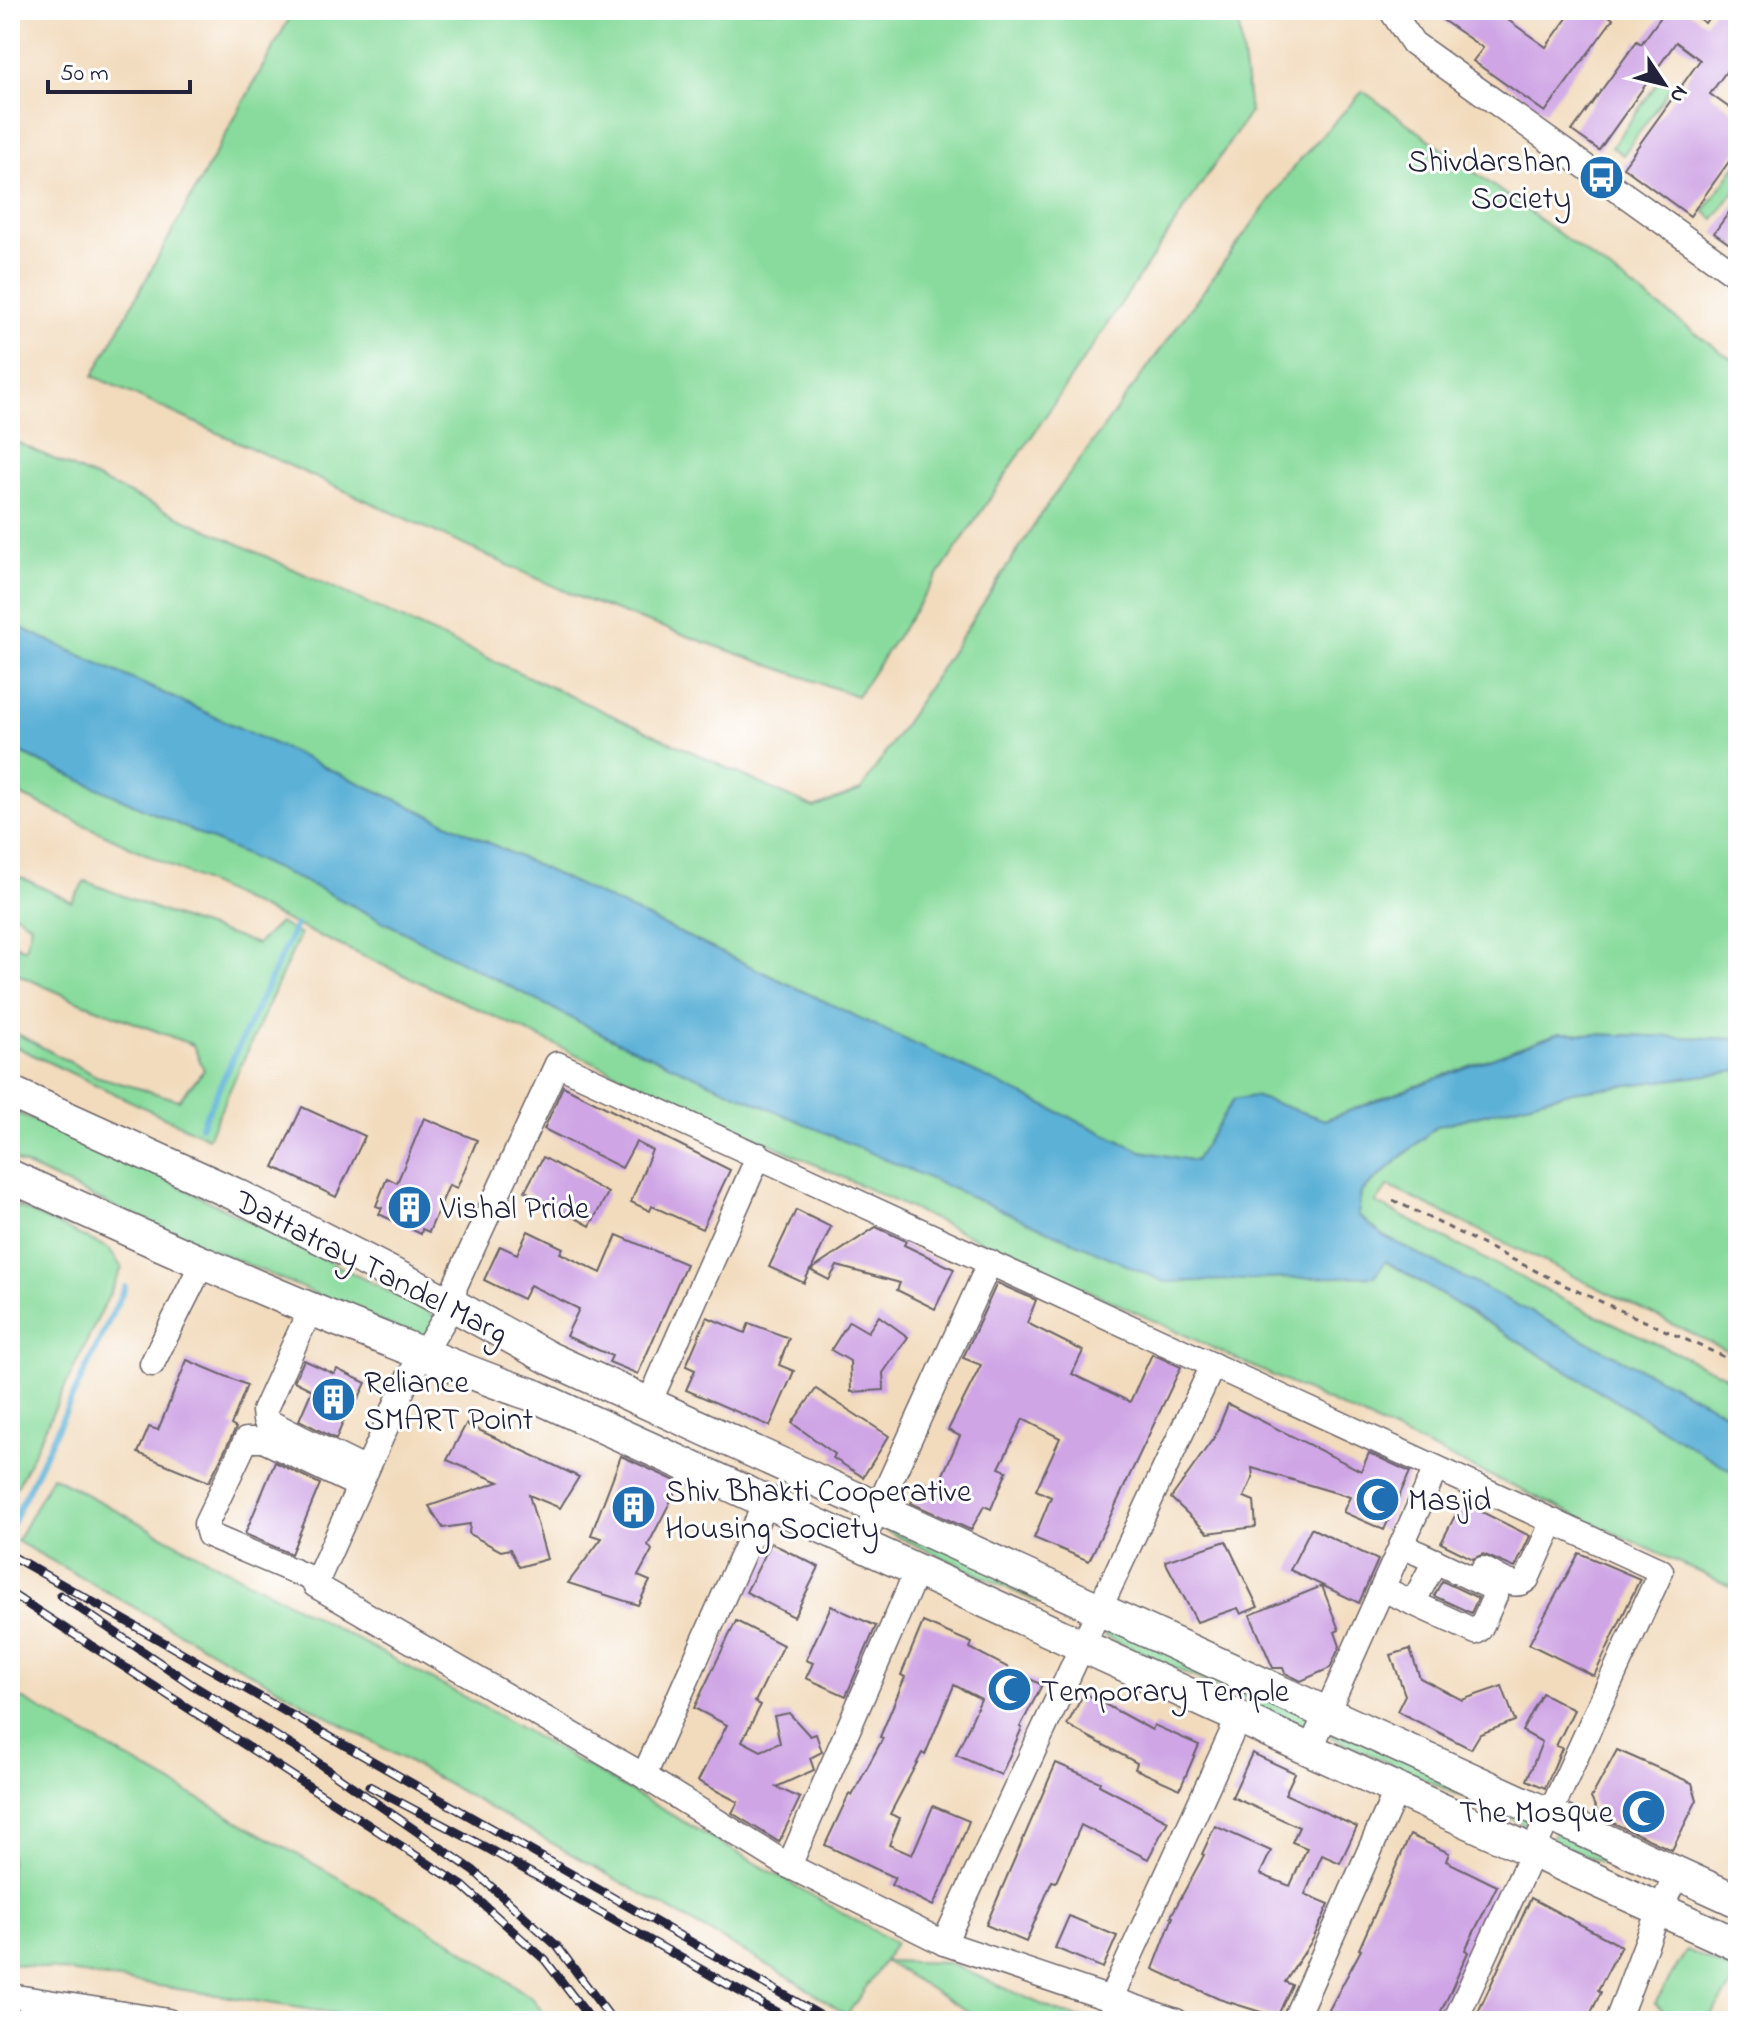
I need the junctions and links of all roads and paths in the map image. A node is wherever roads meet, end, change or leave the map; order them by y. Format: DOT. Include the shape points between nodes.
graph roads {
  1 [pos="1391,10"];
  2 [pos="1738,276"];
  3 [pos="10,1092"];
  4 [pos="759,1155"];
  5 [pos="10,1176"];
  6 [pos="1393,1200"];
  7 [pos="990,1262"];
  8 [pos="202,1264"];
  9 [pos="453,1305"];
  10 [pos="302,1307"];
  11 [pos="425,1354"];
  12 [pos="1738,1363"];
  13 [pos="152,1364"];
  14 [pos="1213,1365"];
  15 [pos="649,1403"];
  16 [pos="230,1458"];
  17 [pos="1436,1468"];
  18 [pos="362,1478"];
  19 [pos="766,1501"];
  20 [pos="878,1508"];
  21 [pos="1553,1521"];
  22 [pos="1406,1540"];
  23 [pos="861,1545"];
  24 [pos="1435,1561"];
  25 [pos="917,1570"];
  26 [pos="317,1581"];
  27 [pos="1383,1589"];
  28 [pos="1413,1603"];
  29 [pos="1101,1610"];
  30 [pos="1084,1646"];
  31 [pos="1327,1713"];
  32 [pos="1239,1717"];
  33 [pos="1310,1750"];
  34 [pos="644,1776"];
  35 [pos="1397,1789"];
  36 [pos="1550,1814"];
  37 [pos="1533,1851"];
  38 [pos="789,1866"];
  39 [pos="1677,1873"];
  40 [pos="1738,1901"];
  41 [pos="1660,1910"];
  42 [pos="944,1943"];
  43 [pos="1738,1945"];
  44 [pos="10,1996"];
  45 [pos="1110,2000"];
  46 [pos="168,2021"];
  47 [pos="1176,2021"];
  48 [pos="1294,2021"];
  49 [pos="1455,2021"];
  50 [pos="1617,2021"];
  1 -- 2 [label="street" via="1413,43"];
  3 -- 9 [label="main road, Dattatray Tandel Marg" via="239,1196"];
  4 -- 7 [label="street"];
  4 -- 9 [label="street" via="557,1064 455,1286"];
  4 -- 15 [label="street"];
  5 -- 8 [label="main road, Dattatray Tandel Marg"];
  6 -- 12 [label="path"];
  7 -- 14 [label="street"];
  7 -- 20 [label="street"];
  8 -- 10 [label="main road, Dattatray Tandel Marg"];
  8 -- 13 [label="street"];
  9 -- 11 [label="street"];
  9 -- 15 [label="main road, Dattatray Tandel Marg" via="549,1358"];
  10 -- 11 [label="main road, Dattatray Tandel Marg"];
  10 -- 16 [label="street"];
  10 -- 18 [label="street" via="265,1420"];
  11 -- 18 [label="street" via="407,1380"];
  11 -- 19 [label="main road, Dattatray Tandel Marg" via="533,1395"];
  14 -- 17 [label="street"];
  14 -- 29 [label="street"];
  15 -- 20 [label="main road, Dattatray Tandel Marg"];
  17 -- 21 [label="street"];
  17 -- 22 [label="street"];
  18 -- 26 [label="street"];
  18 -- 26 [label="street" via="263,1440 246,1440 206,1524 209,1535"];
  19 -- 23 [label="main road, Dattatray Tandel Marg"];
  19 -- 34 [label="street"];
  20 -- 23 [label="street"];
  20 -- 29 [label="main road, Dattatray Tandel Marg"];
  21 -- 22 [label="street" via="1527,1579 1514,1585"];
  21 -- 36 [label="street" via="1661,1571"];
  22 -- 24 [label="street"];
  22 -- 27 [label="street"];
  23 -- 25 [label="main road, Dattatray Tandel Marg"];
  24 -- 28 [label="street"];
  24 -- 28 [label="street" via="1495,1590 1480,1629 1470,1630"];
  25 -- 30 [label="main road, Dattatray Tandel Marg"];
  25 -- 38 [label="street"];
  26 -- 34 [label="street" via="315,1585"];
  27 -- 28 [label="street"];
  27 -- 31 [label="street"];
  29 -- 30 [label="street"];
  29 -- 31 [label="main road, Dattatray Tandel Marg"];
  30 -- 32 [label="main road, Dattatray Tandel Marg"];
  30 -- 42 [label="street"];
  31 -- 33 [label="street"];
  31 -- 36 [label="main road, Dattatray Tandel Marg"];
  32 -- 33 [label="main road, Dattatray Tandel Marg"];
  32 -- 45 [label="street"];
  33 -- 35 [label="main road, Dattatray Tandel Marg"];
  34 -- 38 [label="street"];
  35 -- 37 [label="main road, Dattatray Tandel Marg"];
  35 -- 48 [label="street"];
  36 -- 37 [label="street"];
  36 -- 39 [label="main road, Dattatray Tandel Marg"];
  37 -- 41 [label="main road, Dattatray Tandel Marg"];
  37 -- 49 [label="street"];
  38 -- 42 [label="street"];
  39 -- 40 [label="main road, Dattatray Tandel Marg"];
  39 -- 41 [label="street"];
  41 -- 43 [label="main road, Dattatray Tandel Marg"];
  41 -- 50 [label="street"];
  42 -- 45 [label="street"];
  44 -- 46 [label="street"];
  45 -- 47 [label="street"];
}
